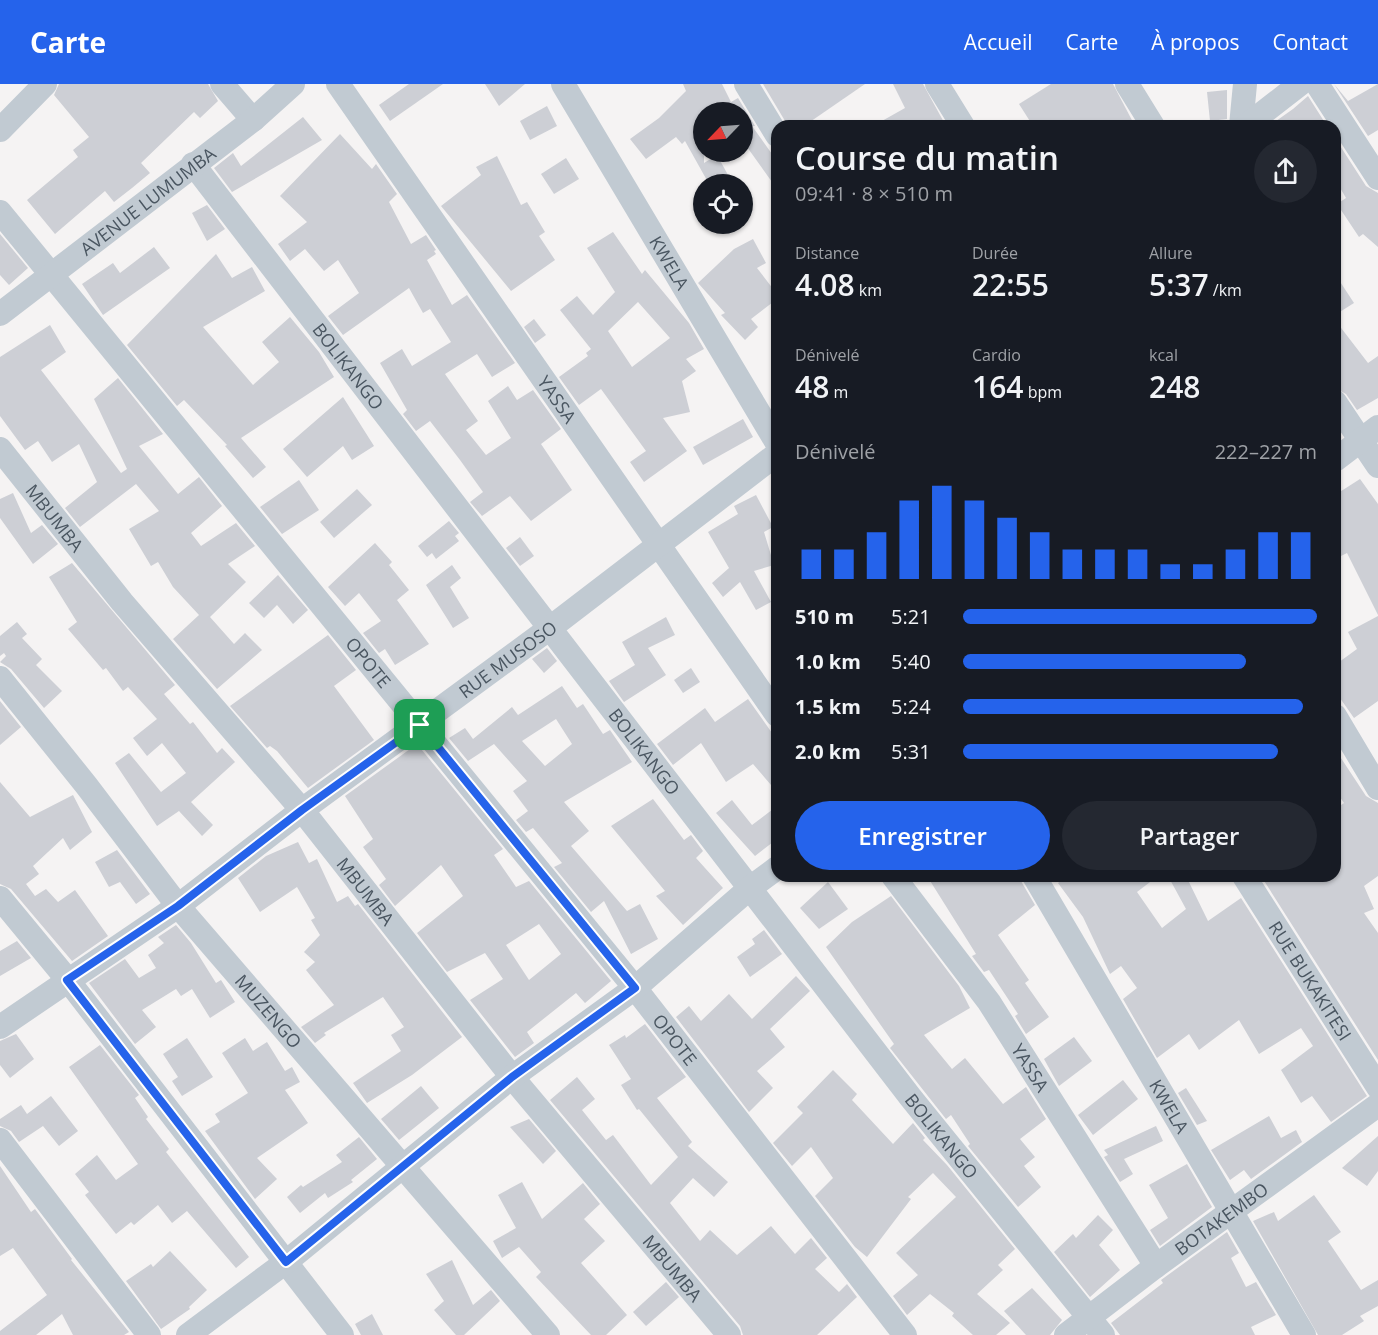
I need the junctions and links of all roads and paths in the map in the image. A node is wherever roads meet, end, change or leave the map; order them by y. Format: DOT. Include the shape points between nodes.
graph roads {
  1 [pos="45,84"];
  2 [pos="222,84"];
  3 [pos="293,84"];
  4 [pos="338,84"];
  5 [pos="563,84"];
  6 [pos="746,84"];
  7 [pos="937,84"];
  8 [pos="1127,84"];
  9 [pos="1245,84"];
  10 [pos="1300,84"];
  11 [pos="1317,84"];
  12 [pos="253,120"];
  13 [pos="959,120"];
  14 [pos="1149,120"];
  15 [pos="1244,120"];
  16 [pos="1252,120"];
  17 [pos="1340,120"];
  18 [pos="1341,121"];
  19 [pos="771,125"];
  20 [pos="0,130"];
  21 [pos="193,164"];
  22 [pos="1378,178"];
  23 [pos="0,212"];
  24 [pos="52,276"];
  25 [pos="3,306"];
  26 [pos="1341,407"];
  27 [pos="771,433"];
  28 [pos="1370,434"];
  29 [pos="0,449"];
  30 [pos="1341,456"];
  31 [pos="771,459"];
  32 [pos="1378,466"];
  33 [pos="658,544"];
  34 [pos="550,628"];
  35 [pos="0,678"];
  36 [pos="771,706"];
  37 [pos="420,725"];
  38 [pos="1341,726"];
  39 [pos="1378,788"];
  40 [pos="302,810"];
  41 [pos="771,872"];
  42 [pos="898,882"];
  43 [pos="1038,882"];
  44 [pos="1248,882"];
  45 [pos="750,888"];
  46 [pos="0,898"];
  47 [pos="178,906"];
  48 [pos="67,980"];
  49 [pos="635,988"];
  50 [pos="0,1027"];
  51 [pos="512,1077"];
  52 [pos="1378,1087"];
  53 [pos="1378,1105"];
  54 [pos="0,1140"];
  55 [pos="403,1166"];
  56 [pos="1233,1212"];
  57 [pos="286,1262"];
  58 [pos="1156,1266"];
  59 [pos="1097,1327"];
  60 [pos="149,1335"];
  61 [pos="188,1335"];
  62 [pos="342,1335"];
  63 [pos="548,1335"];
  64 [pos="729,1335"];
  65 [pos="905,1335"];
  66 [pos="1066,1335"];
  67 [pos="1304,1335"];
  1 -- 20 [label="street"];
  2 -- 12 [label="street"];
  3 -- 12 [label="street, AVENUE LUMUMBA"];
  4 -- 33 [label="street, YASSA"];
  5 -- 27 [label="street, KWELA"];
  6 -- 19 [label="street"];
  7 -- 13 [label="street"];
  8 -- 14 [label="street"];
  9 -- 15 [label="street"];
  10 -- 16 [label="street"];
  11 -- 17 [label="street"];
  12 -- 21 [label="street, AVENUE LUMUMBA"];
  18 -- 22 [label="street"];
  21 -- 24 [label="street, AVENUE LUMUMBA"];
  21 -- 34 [label="street, BOLIKANGO"];
  23 -- 24 [label="street, OPOTE"];
  24 -- 25 [label="street, AVENUE LUMUMBA"];
  24 -- 37 [label="street, OPOTE"];
  26 -- 28 [label="street"];
  28 -- 30 [label="street"];
  28 -- 32 [label="street"];
  29 -- 40 [label="street, MBUMBA" via="122,602"];
  31 -- 33 [label="street, RUE MUSOSO"];
  33 -- 34 [label="street, RUE MUSOSO"];
  33 -- 36 [label="street, YASSA"];
  34 -- 37 [label="street, RUE MUSOSO"];
  34 -- 45 [label="street, BOLIKANGO"];
  35 -- 47 [label="street, MUZENGO"];
  37 -- 40 [label="street, RUE MUSOSO"];
  37 -- 49 [label="street, OPOTE"];
  38 -- 39 [label="street"];
  40 -- 47 [label="street, RUE MUSOSO"];
  40 -- 51 [label="street, MBUMBA"];
  41 -- 45 [label="street"];
  42 -- 58 [label="street, YASSA" via="989,1002"];
  43 -- 56 [label="street, KWELA"];
  44 -- 52 [label="street, RUE BUKAKITESI"];
  45 -- 49 [label="street"];
  45 -- 59 [label="street, BOLIKANGO" via="911,1098"];
  46 -- 48 [label="street"];
  47 -- 48 [label="street, RUE MUSOSO"];
  47 -- 55 [label="street, MUZENGO"];
  48 -- 50 [label="street, RUE MUSOSO"];
  48 -- 57 [label="street"];
  49 -- 51 [label="street"];
  49 -- 65 [label="street, OPOTE"];
  51 -- 55 [label="street"];
  51 -- 64 [label="street, MBUMBA"];
  53 -- 56 [label="street, BOTAKEMBO"];
  54 -- 60 [label="street"];
  55 -- 57 [label="street"];
  55 -- 63 [label="street, MUZENGO"];
  56 -- 58 [label="street, BOTAKEMBO"];
  56 -- 67 [label="street, KWELA"];
  57 -- 61 [label="street"];
  57 -- 62 [label="street"];
  58 -- 59 [label="street, BOTAKEMBO"];
  59 -- 66 [label="street, BOTAKEMBO"];
}
